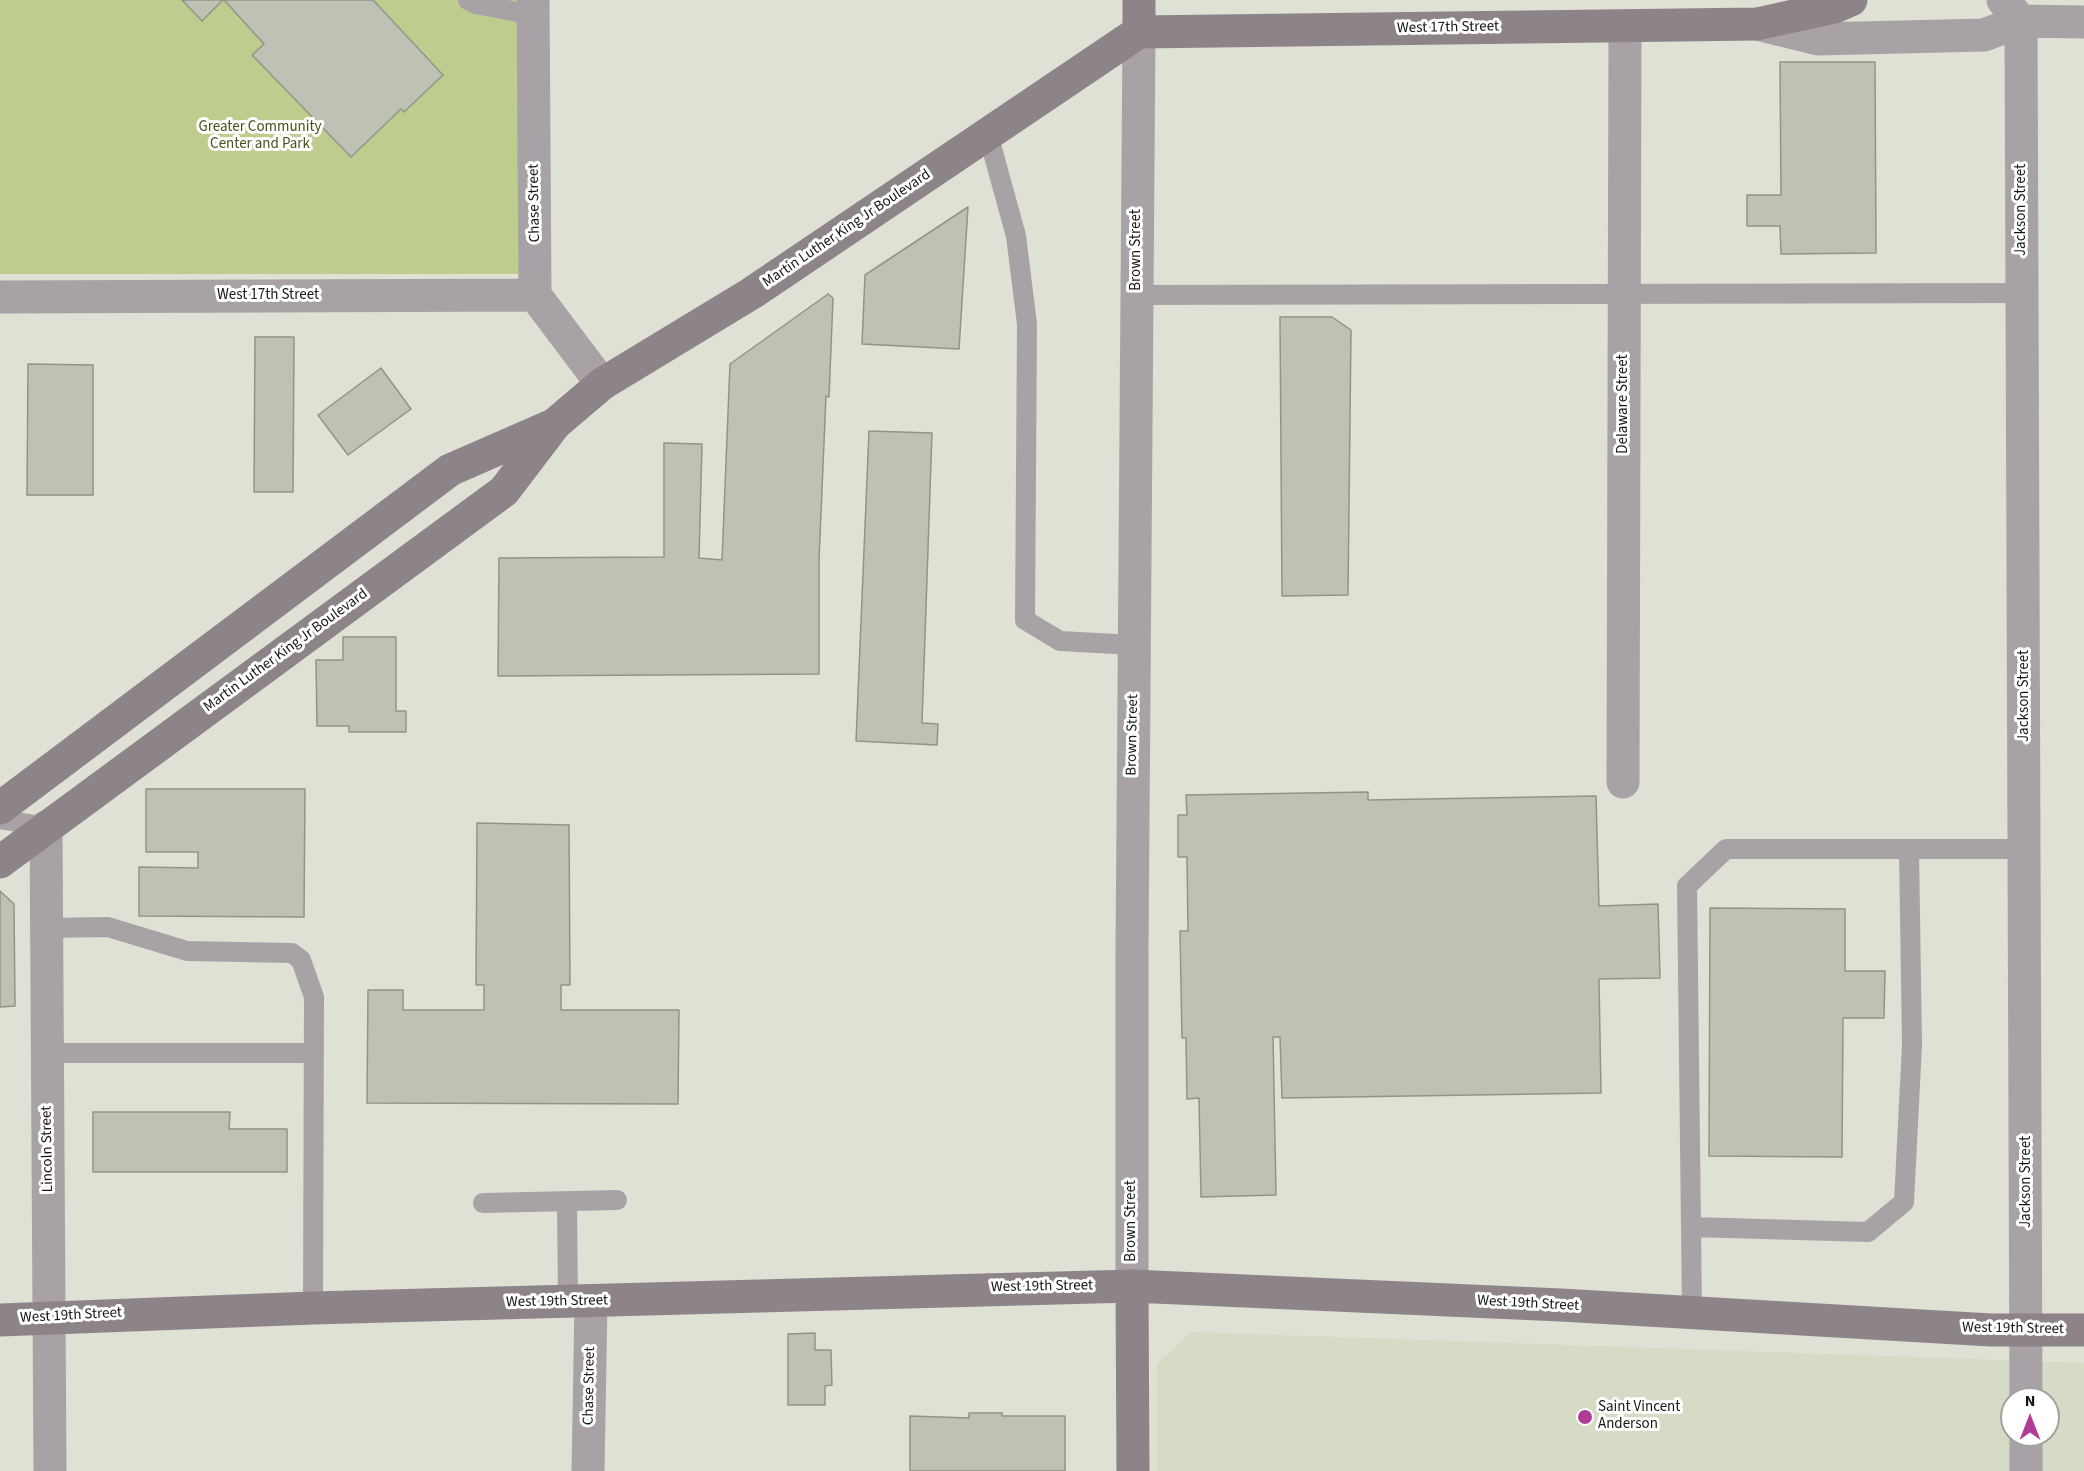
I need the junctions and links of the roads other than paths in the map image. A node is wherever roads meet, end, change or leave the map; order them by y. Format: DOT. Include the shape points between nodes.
graph roads {
  1 [pos="468,0"];
  2 [pos="1851,0"];
  3 [pos="533,7"];
  4 [pos="2012,11"];
  5 [pos="1139,16"];
  6 [pos="2084,22"];
  7 [pos="1756,24"];
  8 [pos="1625,26"];
  9 [pos="988,134"];
  10 [pos="2023,293"];
  11 [pos="535,296"];
  12 [pos="1137,296"];
  13 [pos="1624,296"];
  14 [pos="0,297"];
  15 [pos="602,384"];
  16 [pos="555,424"];
  17 [pos="1134,645"];
  18 [pos="1623,782"];
  19 [pos="0,808"];
  20 [pos="0,819"];
  21 [pos="46,828"];
  22 [pos="1909,849"];
  23 [pos="2026,849"];
  24 [pos="0,862"];
  25 [pos="46,928"];
  26 [pos="47,1053"];
  27 [pos="314,1053"];
  28 [pos="617,1200"];
  29 [pos="567,1202"];
  30 [pos="483,1203"];
  31 [pos="1691,1227"];
  32 [pos="1132,1286"];
  33 [pos="579,1302"];
  34 [pos="313,1308"];
  35 [pos="1692,1312"];
  36 [pos="50,1316"];
  37 [pos="0,1320"];
  38 [pos="2084,1330"];
  39 [pos="2027,1331"];
  40 [pos="2026,1387"];
  41 [pos="2026,1447"];
  42 [pos="50,1471"];
  43 [pos="588,1471"];
  44 [pos="1133,1471"];
  45 [pos="2026,1471"];
  1 -- 3 [label="lane" via="476,4"];
  2 -- 7 [label="main road, West 17th Street"];
  3 -- 11 [label="street, Chase Street"];
  4 -- 6 [label="street, West 17th Street"];
  4 -- 7 [label="street, West 17th Street" via="1984,35 1818,39"];
  4 -- 10 [label="street, Jackson Street"];
  5 -- 8 [label="main road, West 17th Street"];
  5 -- 9 [label="main road, Martin Luther King Jr Boulevard"];
  5 -- 12 [label="street, Brown Street"];
  7 -- 8 [label="main road, West 17th Street"];
  8 -- 13 [label="street, Delaware Street"];
  9 -- 15 [label="main road, Martin Luther King Jr Boulevard" via="752,293"];
  9 -- 17 [label="lane" via="1016,236 1027,324 1025,620 1060,641"];
  10 -- 13 [label="lane"];
  10 -- 23 [label="street, Jackson Street"];
  11 -- 14 [label="street, West 17th Street"];
  11 -- 15 [label="street"];
  12 -- 13 [label="lane"];
  12 -- 17 [label="street, Brown Street"];
  13 -- 18 [label="street, Delaware Street"];
  15 -- 16 [label="main road, Martin Luther King Jr Boulevard"];
  16 -- 19 [label="main road, Martin Luther King Jr Boulevard" via="450,470"];
  16 -- 21 [label="main road, Martin Luther King Jr Boulevard" via="504,491"];
  17 -- 32 [label="street, Brown Street"];
  20 -- 21 [label="lane"];
  21 -- 24 [label="main road, Martin Luther King Jr Boulevard"];
  21 -- 25 [label="street, Lincoln Street"];
  22 -- 23 [label="lane"];
  22 -- 31 [label="lane" via="1912,1045 1904,1202 1868,1232"];
  22 -- 31 [label="lane" via="1726,849 1687,886"];
  23 -- 39 [label="street, Jackson Street"];
  25 -- 26 [label="street, Lincoln Street"];
  25 -- 27 [label="lane" via="108,927 187,951 292,952 301,960 314,997"];
  26 -- 27 [label="lane"];
  26 -- 36 [label="street, Lincoln Street"];
  27 -- 34 [label="lane"];
  28 -- 29 [label="lane"];
  29 -- 30 [label="lane"];
  29 -- 33 [label="lane"];
  31 -- 35 [label="lane"];
  32 -- 33 [label="main road, West 19th Street"];
  32 -- 35 [label="main road, West 19th Street"];
  32 -- 44 [label="main road, Brown Street"];
  33 -- 34 [label="main road, West 19th Street"];
  33 -- 43 [label="street, Chase Street"];
  34 -- 36 [label="main road, West 19th Street"];
  35 -- 39 [label="main road, West 19th Street"];
  36 -- 37 [label="main road, West 19th Street"];
  36 -- 42 [label="street, Lincoln Street"];
  38 -- 39 [label="main road, West 19th Street"];
  39 -- 40 [label="street, Jackson Street"];
  41 -- 45 [label="street"];
}
